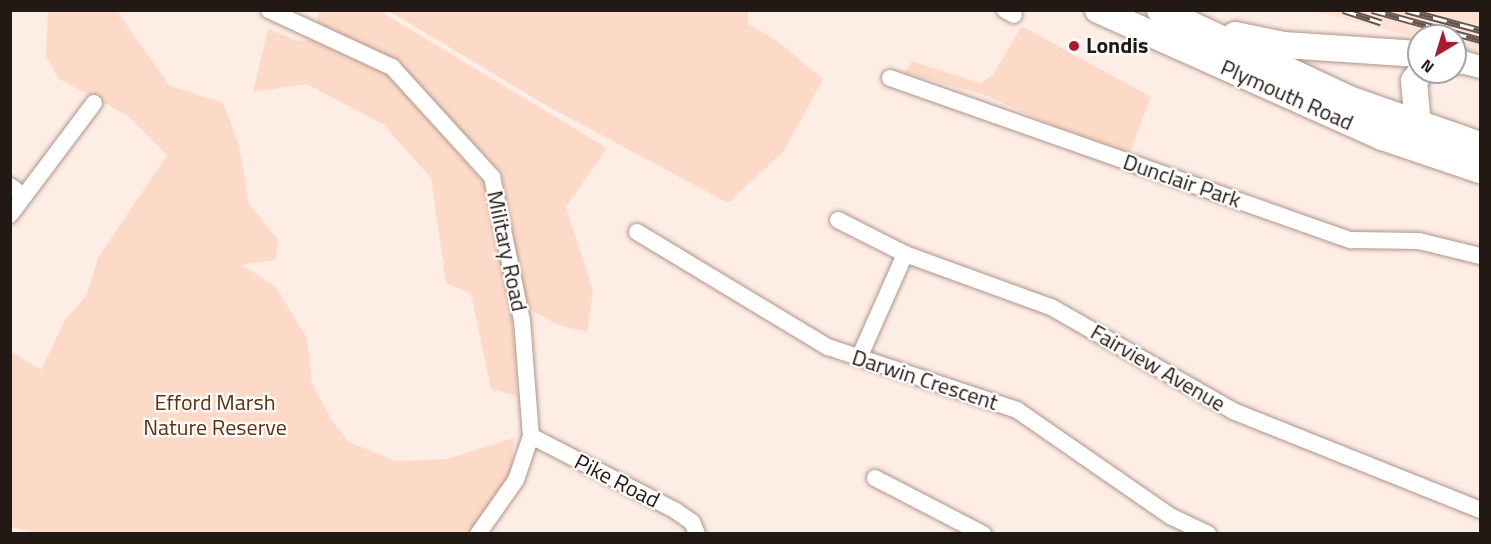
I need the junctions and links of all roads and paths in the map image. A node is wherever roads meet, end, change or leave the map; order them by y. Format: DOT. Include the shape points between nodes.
graph roads {
  1 [pos="269,10"];
  2 [pos="1098,10"];
  3 [pos="1160,10"];
  4 [pos="1173,10"];
  5 [pos="294,16"];
  6 [pos="1407,53"];
  7 [pos="890,78"];
  8 [pos="1414,84"];
  9 [pos="94,103"];
  10 [pos="1418,125"];
  11 [pos="1480,145"];
  12 [pos="1480,170"];
  13 [pos="17,191"];
  14 [pos="10,215"];
  15 [pos="838,219"];
  16 [pos="637,232"];
  17 [pos="905,254"];
  18 [pos="1480,256"];
  19 [pos="859,358"];
  20 [pos="531,436"];
  21 [pos="875,478"];
  22 [pos="1480,510"];
  23 [pos="478,534"];
  24 [pos="697,534"];
  25 [pos="983,534"];
  26 [pos="1208,534"];
  1 -- 5 [label="street, Military Road"];
  2 -- 12 [label="main road, Plymouth Road" via="1382,137"];
  3 -- 10 [label="main road, Plymouth Road" via="1349,99"];
  4 -- 6 [label="main road" via="1241,37 1284,45"];
  5 -- 20 [label="street, Military Road" via="392,67 492,177 522,320"];
  7 -- 18 [label="street, Dunclair Park" via="1351,240 1419,241"];
  8 -- 10 [label="main road"];
  9 -- 13 [label="street"];
  10 -- 11 [label="main road, Plymouth Road"];
  13 -- 14 [label="street"];
  15 -- 17 [label="street, Fairview Avenue"];
  16 -- 19 [label="street, Darwin Crescent" via="788,326"];
  17 -- 19 [label="street"];
  17 -- 22 [label="street, Fairview Avenue" via="1051,307 1233,411"];
  19 -- 26 [label="street, Darwin Crescent" via="1017,410 1170,516"];
  20 -- 23 [label="street, Military Road" via="516,480"];
  20 -- 24 [label="street, Pike Road" via="676,512 692,522"];
  21 -- 25 [label="street"];
}
